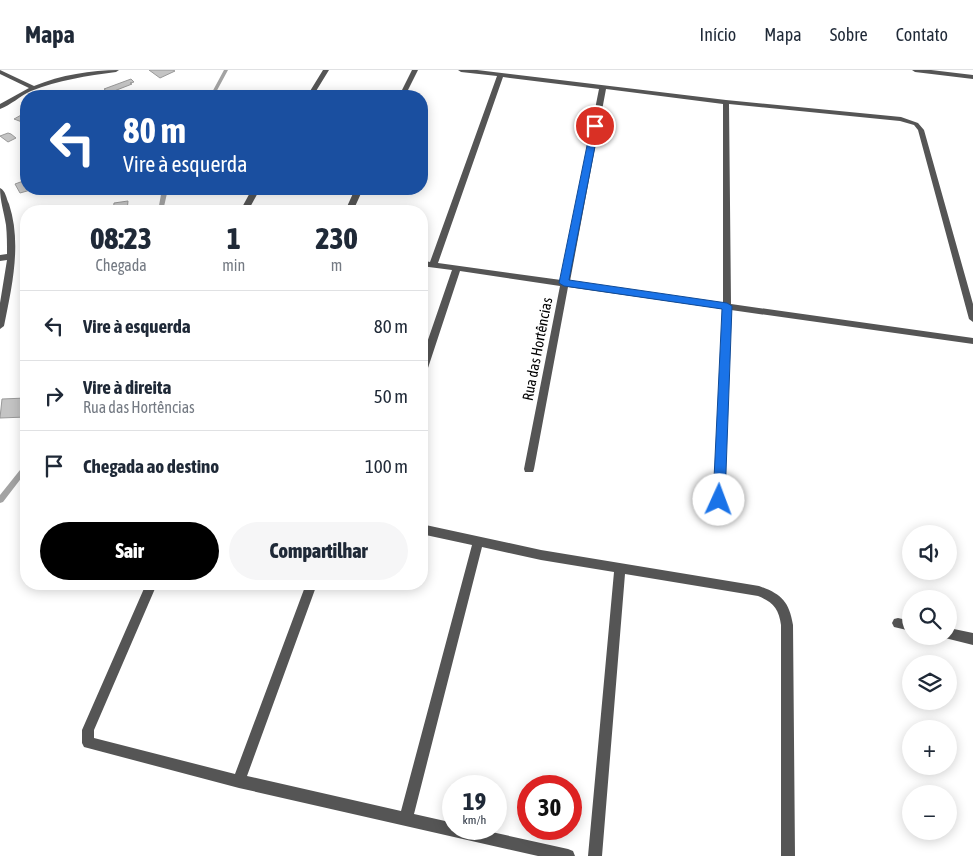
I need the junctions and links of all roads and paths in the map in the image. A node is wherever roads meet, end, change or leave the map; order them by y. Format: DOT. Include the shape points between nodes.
graph roads {
  1 [pos="116,70"];
  2 [pos="326,70"];
  3 [pos="415,70"];
  4 [pos="461,70"];
  5 [pos="916,70"];
  6 [pos="0,72"];
  7 [pos="501,75"];
  8 [pos="973,77"];
  9 [pos="32,87"];
  10 [pos="603,88"];
  11 [pos="27,90"];
  12 [pos="314,90"];
  13 [pos="405,90"];
  14 [pos="20,94"];
  15 [pos="726,102"];
  16 [pos="0,106"];
  17 [pos="0,190"];
  18 [pos="12,256"];
  19 [pos="0,258"];
  20 [pos="428,264"];
  21 [pos="433,264"];
  22 [pos="457,268"];
  23 [pos="564,283"];
  24 [pos="727,306"];
  25 [pos="973,319"];
  26 [pos="0,326"];
  27 [pos="973,341"];
  28 [pos="428,353"];
  29 [pos="529,469"];
  30 [pos="719,500"];
  31 [pos="428,531"];
  32 [pos="478,542"];
  33 [pos="620,568"];
  34 [pos="149,590"];
  35 [pos="310,590"];
  36 [pos="898,623"];
  37 [pos="902,624"];
  38 [pos="957,636"];
  39 [pos="973,639"];
  40 [pos="239,781"];
  41 [pos="406,819"];
  42 [pos="568,856"];
  43 [pos="595,856"];
  44 [pos="788,856"];
  1 -- 9 [label="street" via="57,79"];
  2 -- 12 [label="street"];
  3 -- 13 [label="street"];
  4 -- 7 [label="street"];
  5 -- 8 [label="street"];
  6 -- 9 [label="street"];
  7 -- 10 [label="street"];
  7 -- 21 [label="street"];
  9 -- 11 [label="street"];
  10 -- 15 [label="street"];
  10 -- 23 [label="street, Rua das Hortências"];
  14 -- 16 [label="street"];
  15 -- 24 [label="street"];
  15 -- 25 [label="street" via="901,119 919,126"];
  17 -- 18 [label="street" via="12,232"];
  18 -- 19 [label="street"];
  18 -- 26 [label="street"];
  20 -- 21 [label="street"];
  21 -- 22 [label="street"];
  22 -- 23 [label="street"];
  22 -- 28 [label="street"];
  23 -- 24 [label="street"];
  23 -- 29 [label="street, Rua das Hortências"];
  24 -- 27 [label="street"];
  24 -- 30 [label="street"];
  31 -- 32 [label="street"];
  32 -- 33 [label="street"];
  32 -- 41 [label="street"];
  33 -- 43 [label="street"];
  33 -- 44 [label="street" via="759,591 781,604 788,625"];
  34 -- 40 [label="street" via="88,730 88,743"];
  35 -- 40 [label="street"];
  36 -- 37 [label="street"];
  38 -- 39 [label="street"];
  40 -- 41 [label="street"];
  41 -- 42 [label="street"];
}
